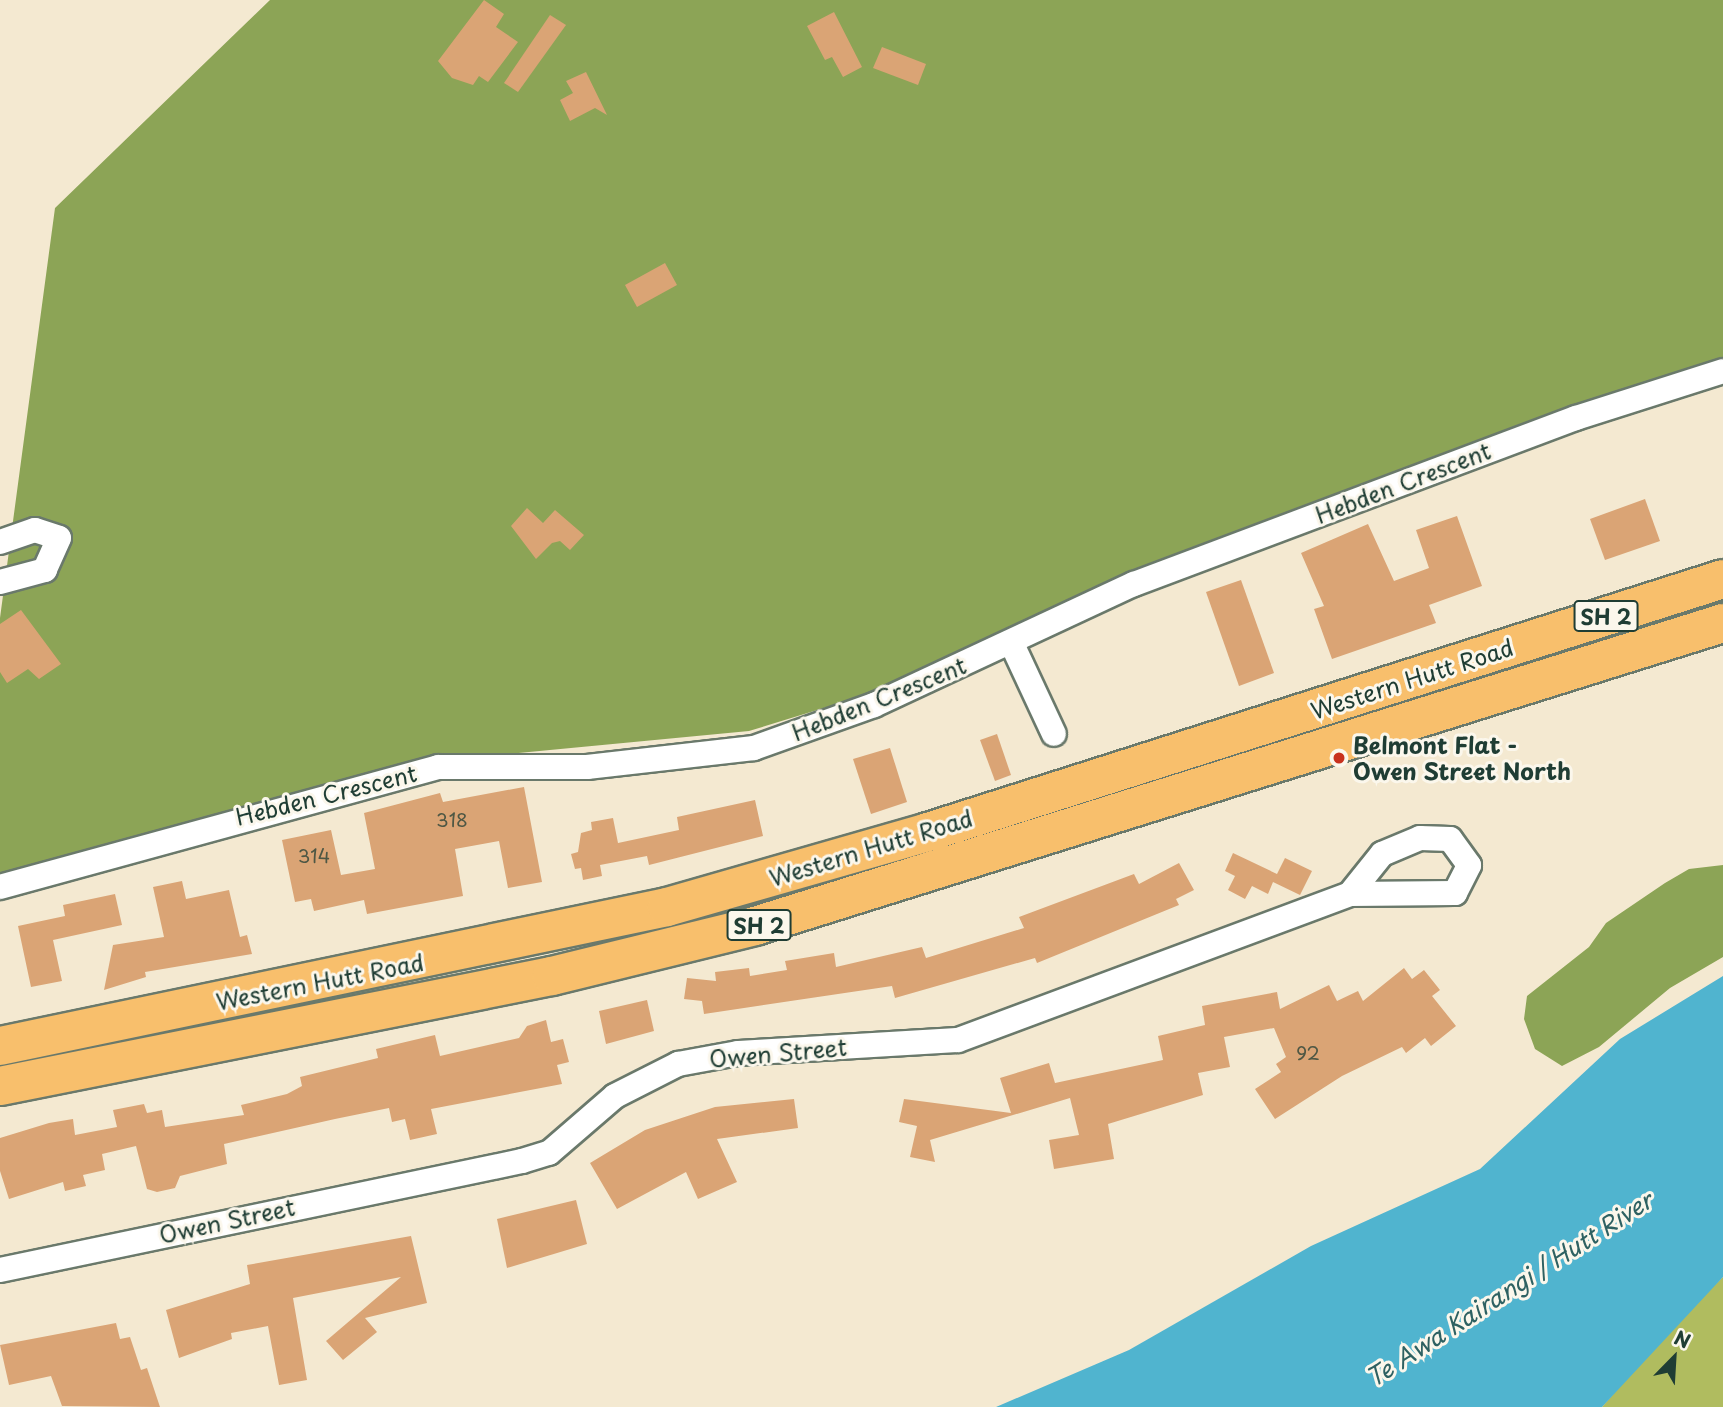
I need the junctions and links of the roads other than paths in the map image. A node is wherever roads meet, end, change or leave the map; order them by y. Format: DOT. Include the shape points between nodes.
graph roads {
  1 [pos="1723,371"];
  2 [pos="0,542"];
  3 [pos="1723,579"];
  4 [pos="0,582"];
  5 [pos="1723,623"];
  6 [pos="1012,644"];
  7 [pos="1054,734"];
  8 [pos="0,887"];
  9 [pos="1350,894"];
  10 [pos="0,1046"];
  11 [pos="0,1086"];
  12 [pos="0,1270"];
  1 -- 6 [label="street, Hebden Crescent" via="1576,418 1134,584"];
  2 -- 4 [label="street" via="35,530 59,538 45,570"];
  3 -- 10 [label="highway, Western Hutt Road / SH 2" via="928,832 667,906"];
  5 -- 11 [label="highway, Western Hutt Road / SH 2" via="755,926 552,976"];
  6 -- 7 [label="street"];
  6 -- 8 [label="street, Hebden Crescent" via="874,705 754,748 587,767 438,767"];
  9 -- 12 [label="street, Owen Street" via="958,1040 738,1052 678,1064 615,1096 549,1153"];
}
